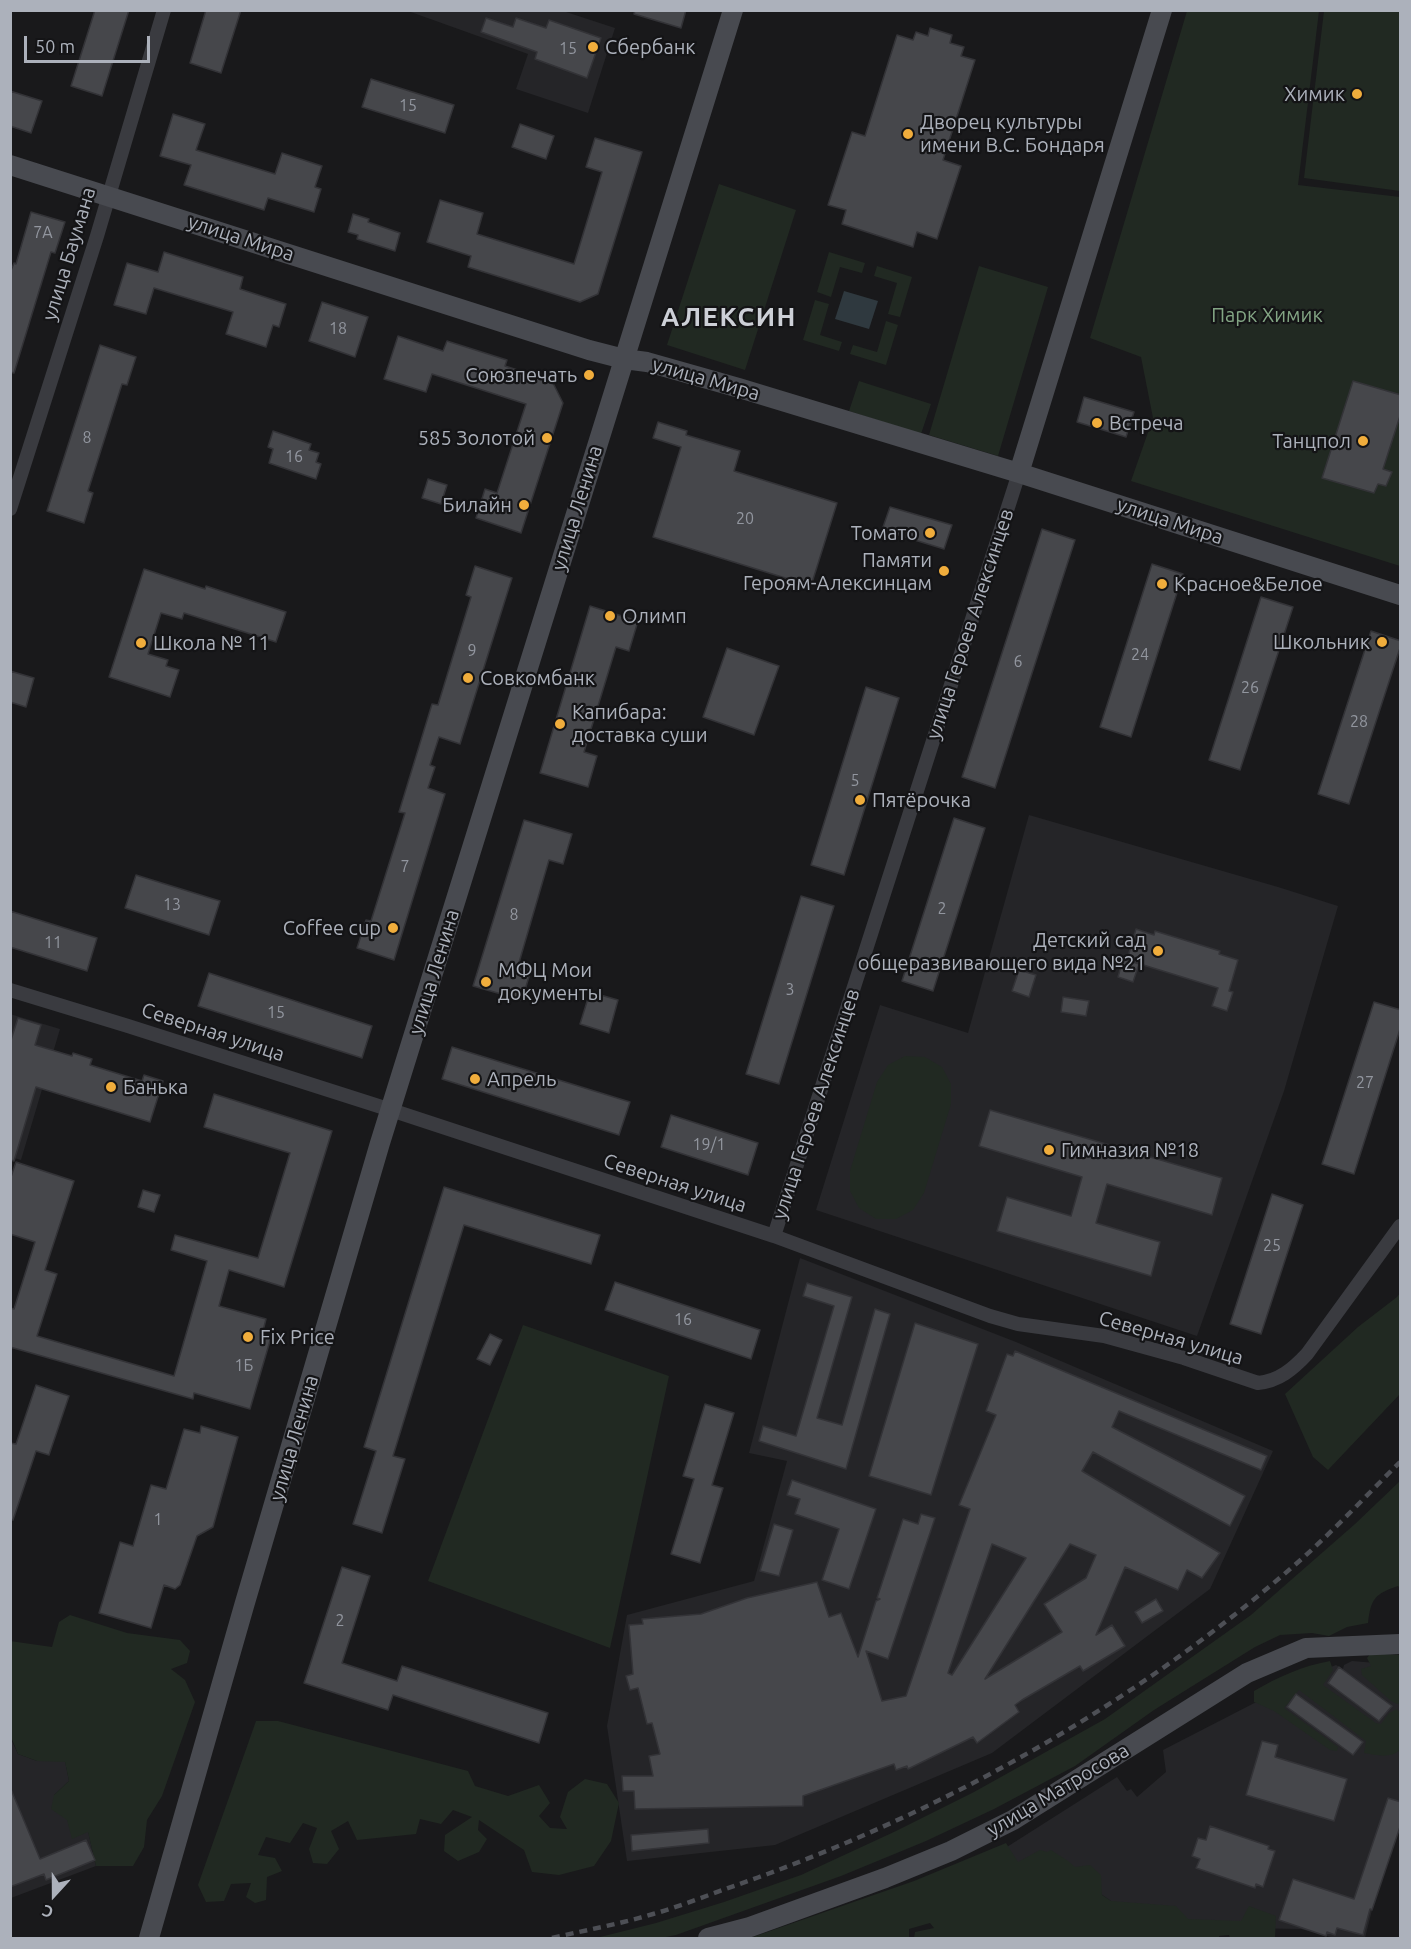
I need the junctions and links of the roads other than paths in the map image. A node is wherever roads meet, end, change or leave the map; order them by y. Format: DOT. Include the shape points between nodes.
graph roads {
  1 [pos="164,10"];
  2 [pos="733,10"];
  3 [pos="1162,10"];
  4 [pos="10,165"];
  5 [pos="108,195"];
  6 [pos="624,359"];
  7 [pos="1019,473"];
  8 [pos="10,509"];
  9 [pos="1401,595"];
  10 [pos="10,990"];
  11 [pos="392,1110"];
  12 [pos="1401,1226"];
  13 [pos="774,1236"];
  14 [pos="1401,1644"];
  15 [pos="149,1938"];
  16 [pos="708,1938"];
  1 -- 5 [label="street, улица Баумана"];
  2 -- 6 [label="street, улица Ленина"];
  3 -- 7 [label="street, улица Героев Алексинцев"];
  4 -- 5 [label="street, улица Мира"];
  5 -- 6 [label="street, улица Мира"];
  5 -- 8 [label="street, улица Баумана"];
  6 -- 7 [label="street, улица Мира" via="739,388"];
  6 -- 11 [label="street, улица Ленина"];
  7 -- 9 [label="street, улица Мира"];
  7 -- 13 [label="street, улица Героев Алексинцев"];
  10 -- 11 [label="street, Северная улица"];
  11 -- 13 [label="street, Северная улица"];
  11 -- 15 [label="street, улица Ленина"];
  12 -- 13 [label="street, Северная улица" via="1307,1354 1281,1377 1258,1383 1104,1336 1018,1324 990,1316"];
  14 -- 16 [label="street, улица Матросова" via="1306,1648 1267,1664 1013,1821 885,1878 750,1927"];
}
